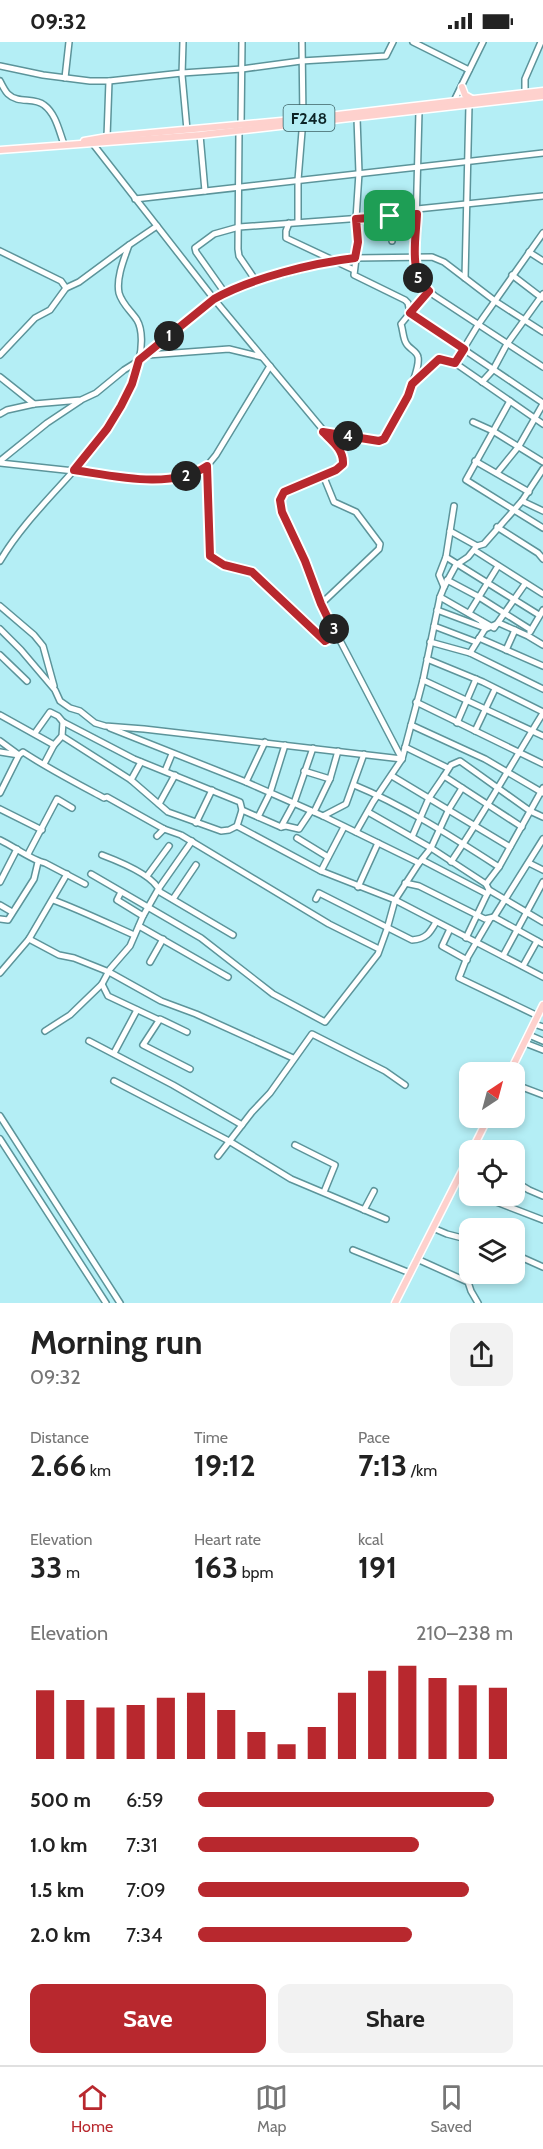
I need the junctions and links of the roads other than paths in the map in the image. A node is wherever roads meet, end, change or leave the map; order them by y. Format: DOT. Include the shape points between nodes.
graph roads {
  1 [pos="69,42"];
  2 [pos="183,42"];
  3 [pos="242,42"];
  4 [pos="302,42"];
  5 [pos="393,42"];
  6 [pos="413,42"];
  7 [pos="483,42"];
  8 [pos="541,42"];
  9 [pos="301,62"];
  10 [pos="0,66"];
  11 [pos="242,69"];
  12 [pos="469,70"];
  13 [pos="182,73"];
  14 [pos="65,78"];
  15 [pos="0,81"];
  16 [pos="109,81"];
  17 [pos="462,87"];
  18 [pos="543,91"];
  19 [pos="525,93"];
  20 [pos="543,96"];
  21 [pos="454,101"];
  22 [pos="471,102"];
  23 [pos="419,111"];
  24 [pos="357,118"];
  25 [pos="303,122"];
  26 [pos="240,128"];
  27 [pos="187,130"];
  28 [pos="200,135"];
  29 [pos="107,137"];
  30 [pos="75,143"];
  31 [pos="64,144"];
  32 [pos="93,144"];
  33 [pos="0,150"];
  34 [pos="543,153"];
  35 [pos="468,163"];
  36 [pos="418,166"];
  37 [pos="359,173"];
  38 [pos="298,180"];
  39 [pos="238,187"];
  40 [pos="205,191"];
  41 [pos="543,196"];
  42 [pos="135,199"];
  43 [pos="467,204"];
  44 [pos="417,212"];
  45 [pos="390,216"];
  46 [pos="356,219"];
  47 [pos="298,222"];
  48 [pos="289,223"];
  49 [pos="157,226"];
  50 [pos="239,227"];
  51 [pos="543,233"];
  52 [pos="392,241"];
  53 [pos="129,244"];
  54 [pos="0,251"];
  55 [pos="529,252"];
  56 [pos="355,258"];
  57 [pos="416,258"];
  58 [pos="333,261"];
  59 [pos="543,261"];
  60 [pos="354,270"];
  61 [pos="512,275"];
  62 [pos="254,278"];
  63 [pos="465,278"];
  64 [pos="66,288"];
  65 [pos="429,291"];
  66 [pos="225,293"];
  67 [pos="542,297"];
  68 [pos="214,299"];
  69 [pos="495,301"];
  70 [pos="410,313"];
  71 [pos="525,320"];
  72 [pos="478,325"];
  73 [pos="543,332"];
  74 [pos="507,344"];
  75 [pos="464,349"];
  76 [pos="0,355"];
  77 [pos="148,355"];
  78 [pos="262,357"];
  79 [pos="139,360"];
  80 [pos="455,363"];
  81 [pos="270,366"];
  82 [pos="543,367"];
  83 [pos="493,370"];
  84 [pos="0,377"];
  85 [pos="482,382"];
  86 [pos="412,384"];
  87 [pos="81,400"];
  88 [pos="510,401"];
  89 [pos="543,403"];
  90 [pos="34,404"];
  91 [pos="0,414"];
  92 [pos="535,417"];
  93 [pos="473,422"];
  94 [pos="543,424"];
  95 [pos="493,431"];
  96 [pos="323,432"];
  97 [pos="519,446"];
  98 [pos="476,461"];
  99 [pos="0,462"];
  100 [pos="543,462"];
  101 [pos="207,466"];
  102 [pos="543,469"];
  103 [pos="74,470"];
  104 [pos="497,474"];
  105 [pos="323,476"];
  106 [pos="536,482"];
  107 [pos="543,486"];
  108 [pos="529,492"];
  109 [pos="522,501"];
  110 [pos="454,506"];
  111 [pos="513,510"];
  112 [pos="543,511"];
  113 [pos="497,527"];
  114 [pos="543,528"];
  115 [pos="450,531"];
  116 [pos="476,548"];
  117 [pos="446,557"];
  118 [pos="543,559"];
  119 [pos="0,561"];
  120 [pos="459,563"];
  121 [pos="498,566"];
  122 [pos="447,580"];
  123 [pos="488,582"];
  124 [pos="525,584"];
  125 [pos="444,587"];
  126 [pos="543,594"];
  127 [pos="440,597"];
  128 [pos="479,597"];
  129 [pos="514,599"];
  130 [pos="321,604"];
  131 [pos="0,606"];
  132 [pos="437,610"];
  133 [pos="469,613"];
  134 [pos="541,613"];
  135 [pos="504,614"];
  136 [pos="499,623"];
  137 [pos="434,626"];
  138 [pos="488,626"];
  139 [pos="0,629"];
  140 [pos="515,630"];
  141 [pos="530,634"];
  142 [pos="336,635"];
  143 [pos="477,640"];
  144 [pos="430,642"];
  145 [pos="543,645"];
  146 [pos="506,650"];
  147 [pos="470,653"];
  148 [pos="0,655"];
  149 [pos="426,659"];
  150 [pos="543,666"];
  151 [pos="476,679"];
  152 [pos="423,680"];
  153 [pos="27,681"];
  154 [pos="495,688"];
  155 [pos="543,689"];
  156 [pos="55,690"];
  157 [pos="467,699"];
  158 [pos="416,702"];
  159 [pos="487,709"];
  160 [pos="543,713"];
  161 [pos="0,715"];
  162 [pos="63,722"];
  163 [pos="457,723"];
  164 [pos="411,725"];
  165 [pos="105,726"];
  166 [pos="476,731"];
  167 [pos="532,732"];
  168 [pos="35,733"];
  169 [pos="62,736"];
  170 [pos="543,736"];
  171 [pos="0,741"];
  172 [pos="265,742"];
  173 [pos="54,745"];
  174 [pos="285,745"];
  175 [pos="405,747"];
  176 [pos="313,748"];
  177 [pos="338,751"];
  178 [pos="519,751"];
  179 [pos="0,752"];
  180 [pos="172,754"];
  181 [pos="364,754"];
  182 [pos="19,755"];
  183 [pos="402,759"];
  184 [pos="141,762"];
  185 [pos="44,764"];
  186 [pos="543,764"];
  187 [pos="448,768"];
  188 [pos="165,771"];
  189 [pos="304,771"];
  190 [pos="507,774"];
  191 [pos="175,775"];
  192 [pos="392,776"];
  193 [pos="444,776"];
  194 [pos="330,779"];
  195 [pos="131,780"];
  196 [pos="246,782"];
  197 [pos="354,785"];
  198 [pos="462,788"];
  199 [pos="499,788"];
  200 [pos="212,790"];
  201 [pos="542,791"];
  202 [pos="0,793"];
  203 [pos="270,793"];
  204 [pos="378,795"];
  205 [pos="429,798"];
  206 [pos="294,803"];
  207 [pos="159,804"];
  208 [pos="488,806"];
  209 [pos="342,807"];
  210 [pos="72,808"];
  211 [pos="0,809"];
  212 [pos="449,809"];
  213 [pos="242,810"];
  214 [pos="312,811"];
  215 [pos="530,811"];
  216 [pos="368,812"];
  217 [pos="323,816"];
  218 [pos="258,817"];
  219 [pos="543,817"];
  220 [pos="419,818"];
  221 [pos="196,823"];
  222 [pos="340,825"];
  223 [pos="475,825"];
  224 [pos="237,826"];
  225 [pos="281,827"];
  226 [pos="522,827"];
  227 [pos="164,829"];
  228 [pos="42,830"];
  229 [pos="439,830"];
  230 [pos="356,832"];
  231 [pos="157,836"];
  232 [pos="412,837"];
  233 [pos="297,838"];
  234 [pos="543,839"];
  235 [pos="0,840"];
  236 [pos="192,841"];
  237 [pos="378,843"];
  238 [pos="463,844"];
  239 [pos="169,846"];
  240 [pos="431,848"];
  241 [pos="510,848"];
  242 [pos="17,849"];
  243 [pos="28,854"];
  244 [pos="102,855"];
  245 [pos="328,857"];
  246 [pos="420,861"];
  247 [pos="38,862"];
  248 [pos="451,862"];
  249 [pos="530,862"];
  250 [pos="196,865"];
  251 [pos="499,867"];
  252 [pos="543,870"];
  253 [pos="321,871"];
  254 [pos="68,874"];
  255 [pos="91,874"];
  256 [pos="147,876"];
  257 [pos="0,882"];
  258 [pos="543,882"];
  259 [pos="85,884"];
  260 [pos="405,884"];
  261 [pos="358,887"];
  262 [pos="159,888"];
  263 [pos="487,890"];
  264 [pos="121,892"];
  265 [pos="173,899"];
  266 [pos="316,899"];
  267 [pos="53,900"];
  268 [pos="394,900"];
  269 [pos="506,901"];
  270 [pos="0,905"];
  271 [pos="148,907"];
  272 [pos="12,912"];
  273 [pos="526,912"];
  274 [pos="359,914"];
  275 [pos="477,915"];
  276 [pos="142,916"];
  277 [pos="492,918"];
  278 [pos="0,919"];
  279 [pos="543,921"];
  280 [pos="356,922"];
  281 [pos="436,922"];
  282 [pos="139,926"];
  283 [pos="387,929"];
  284 [pos="450,929"];
  285 [pos="516,929"];
  286 [pos="134,935"];
  287 [pos="234,935"];
  288 [pos="466,938"];
  289 [pos="29,939"];
  290 [pos="163,939"];
  291 [pos="477,943"];
  292 [pos="540,943"];
  293 [pos="379,949"];
  294 [pos="503,956"];
  295 [pos="467,960"];
  296 [pos="150,962"];
  297 [pos="523,966"];
  298 [pos="1,969"];
  299 [pos="109,972"];
  300 [pos="228,976"];
  301 [pos="543,976"];
  302 [pos="102,984"];
  303 [pos="543,1005"];
  304 [pos="137,1010"];
  305 [pos="538,1019"];
  306 [pos="159,1020"];
  307 [pos="543,1027"];
  308 [pos="45,1031"];
  309 [pos="187,1032"];
  310 [pos="529,1035"];
  311 [pos="89,1041"];
  312 [pos="543,1041"];
  313 [pos="525,1042"];
  314 [pos="543,1050"];
  315 [pos="114,1053"];
  316 [pos="293,1059"];
  317 [pos="515,1062"];
  318 [pos="190,1069"];
  319 [pos="114,1081"];
  320 [pos="405,1085"];
  321 [pos="525,1088"];
  322 [pos="543,1095"];
  323 [pos="0,1116"];
  324 [pos="242,1125"];
  325 [pos="0,1139"];
  326 [pos="229,1141"];
  327 [pos="295,1145"];
  328 [pos="218,1156"];
  329 [pos="459,1180"];
  330 [pos="525,1188"];
  331 [pos="374,1191"];
  332 [pos="324,1192"];
  333 [pos="543,1196"];
  334 [pos="507,1206"];
  335 [pos="364,1210"];
  336 [pos="386,1219"];
  337 [pos="543,1220"];
  338 [pos="433,1228"];
  339 [pos="459,1237"];
  340 [pos="352,1250"];
  341 [pos="417,1259"];
  342 [pos="525,1259"];
  343 [pos="543,1267"];
  344 [pos="410,1273"];
  345 [pos="106,1303"];
  346 [pos="120,1303"];
  347 [pos="395,1303"];
  348 [pos="478,1303"];
  1 -- 14 [label="street"];
  2 -- 13 [label="street"];
  3 -- 11 [label="street"];
  4 -- 9 [label="street"];
  5 -- 9 [label="street" via="386,56"];
  6 -- 12 [label="street"];
  7 -- 12 [label="street"];
  8 -- 19 [label="street" via="524,82"];
  9 -- 11 [label="street"];
  9 -- 25 [label="street"];
  10 -- 14 [label="street"];
  11 -- 13 [label="street"];
  11 -- 26 [label="street"];
  12 -- 17 [label="street"];
  13 -- 16 [label="street"];
  13 -- 27 [label="street"];
  14 -- 16 [label="street"];
  15 -- 31 [label="street" via="12,96 38,102 48,109"];
  16 -- 29 [label="street"];
  17 -- 21 [label="street"];
  17 -- 22 [label="main road"];
  18 -- 19 [label="main road, F248"];
  19 -- 22 [label="main road, F248"];
  20 -- 22 [label="main road, F248"];
  21 -- 22 [label="main road, F248"];
  21 -- 25 [label="main road, F248"];
  22 -- 23 [label="main road, F248"];
  22 -- 35 [label="street"];
  23 -- 24 [label="main road, F248"];
  23 -- 36 [label="street"];
  24 -- 25 [label="main road, F248"];
  24 -- 37 [label="street"];
  25 -- 26 [label="main road, F248"];
  25 -- 38 [label="street"];
  26 -- 27 [label="main road, F248"];
  26 -- 28 [label="main road, F248"];
  26 -- 39 [label="street"];
  27 -- 29 [label="main road, F248"];
  28 -- 32 [label="main road, F248"];
  28 -- 40 [label="street"];
  29 -- 30 [label="main road, F248"];
  30 -- 31 [label="main road, F248"];
  30 -- 32 [label="main road, F248"];
  31 -- 33 [label="main road, F248"];
  32 -- 42 [label="street"];
  34 -- 35 [label="street"];
  35 -- 36 [label="street"];
  35 -- 43 [label="street"];
  36 -- 37 [label="street"];
  36 -- 44 [label="street"];
  37 -- 38 [label="street"];
  37 -- 46 [label="street"];
  38 -- 39 [label="street"];
  38 -- 47 [label="street"];
  39 -- 40 [label="street"];
  39 -- 50 [label="street"];
  40 -- 42 [label="street"];
  41 -- 43 [label="street"];
  42 -- 49 [label="street"];
  43 -- 44 [label="street"];
  43 -- 63 [label="street"];
  44 -- 45 [label="street"];
  44 -- 57 [label="street"];
  45 -- 46 [label="street"];
  45 -- 52 [label="street"];
  46 -- 47 [label="street"];
  46 -- 56 [label="street"];
  47 -- 48 [label="street"];
  48 -- 50 [label="street"];
  48 -- 58 [label="street" via="286,238"];
  49 -- 53 [label="street"];
  49 -- 68 [label="street"];
  50 -- 62 [label="street" via="239,256"];
  50 -- 66 [label="street" via="214,234 195,248"];
  51 -- 55 [label="street"];
  53 -- 64 [label="street"];
  53 -- 79 [label="street" via="118,287 140,327"];
  54 -- 64 [label="street" via="61,281"];
  55 -- 59 [label="street"];
  55 -- 61 [label="street"];
  56 -- 57 [label="street"];
  56 -- 58 [label="street"];
  56 -- 60 [label="street"];
  57 -- 63 [label="street" via="437,258"];
  57 -- 65 [label="street" via="418,278"];
  58 -- 60 [label="street"];
  58 -- 66 [label="street"];
  60 -- 70 [label="street" via="354,275 405,300"];
  61 -- 67 [label="street"];
  61 -- 69 [label="street"];
  63 -- 69 [label="street"];
  64 -- 76 [label="street" via="50,310 35,318"];
  65 -- 70 [label="street"];
  65 -- 72 [label="street"];
  66 -- 68 [label="street"];
  67 -- 71 [label="street"];
  68 -- 77 [label="street"];
  68 -- 78 [label="street"];
  69 -- 71 [label="street"];
  69 -- 72 [label="street"];
  70 -- 75 [label="street"];
  70 -- 86 [label="street" via="401,324 406,343 419,359"];
  71 -- 73 [label="street"];
  71 -- 74 [label="street"];
  72 -- 74 [label="street"];
  72 -- 75 [label="street"];
  74 -- 82 [label="street"];
  74 -- 83 [label="street"];
  75 -- 80 [label="street"];
  75 -- 83 [label="street"];
  77 -- 78 [label="street" via="230,349"];
  77 -- 79 [label="street"];
  78 -- 81 [label="street"];
  79 -- 87 [label="street"];
  79 -- 103 [label="street" via="121,406"];
  80 -- 85 [label="street"];
  80 -- 86 [label="street" via="439,359"];
  81 -- 96 [label="street"];
  81 -- 101 [label="street"];
  83 -- 85 [label="street"];
  83 -- 89 [label="street"];
  84 -- 90 [label="street"];
  85 -- 88 [label="street"];
  86 -- 96 [label="street" via="384,439"];
  87 -- 90 [label="street"];
  87 -- 99 [label="street"];
  88 -- 92 [label="street"];
  88 -- 95 [label="street"];
  89 -- 92 [label="street"];
  90 -- 91 [label="street"];
  92 -- 94 [label="street"];
  92 -- 97 [label="street"];
  93 -- 95 [label="street"];
  95 -- 97 [label="street"];
  95 -- 98 [label="street"];
  96 -- 105 [label="street" via="344,457 343,464"];
  97 -- 100 [label="street"];
  97 -- 104 [label="street"];
  98 -- 104 [label="street"];
  98 -- 111 [label="street" via="463,479"];
  99 -- 103 [label="street"];
  101 -- 103 [label="street" via="188,476 148,479"];
  101 -- 142 [label="street" via="210,556 224,565 252,572 325,641"];
  102 -- 106 [label="street"];
  103 -- 119 [label="street" via="11,542"];
  104 -- 108 [label="street"];
  105 -- 130 [label="street" via="284,492 280,500"];
  105 -- 130 [label="street" via="334,502 356,512 380,544"];
  106 -- 107 [label="street"];
  106 -- 108 [label="street"];
  108 -- 109 [label="street"];
  109 -- 111 [label="street"];
  109 -- 112 [label="street"];
  110 -- 115 [label="street"];
  111 -- 113 [label="street"];
  111 -- 114 [label="street"];
  113 -- 116 [label="street"];
  113 -- 118 [label="street"];
  115 -- 116 [label="street"];
  115 -- 117 [label="street"];
  116 -- 120 [label="street"];
  116 -- 121 [label="street"];
  117 -- 120 [label="street"];
  117 -- 125 [label="street" via="440,575"];
  120 -- 122 [label="street"];
  120 -- 123 [label="street"];
  121 -- 123 [label="street"];
  121 -- 124 [label="street"];
  122 -- 125 [label="street"];
  122 -- 128 [label="street"];
  123 -- 128 [label="street"];
  123 -- 129 [label="street"];
  124 -- 126 [label="street"];
  124 -- 129 [label="street"];
  125 -- 127 [label="street"];
  127 -- 132 [label="street"];
  127 -- 133 [label="street"];
  128 -- 133 [label="street"];
  128 -- 135 [label="street"];
  129 -- 134 [label="street"];
  129 -- 135 [label="street"];
  130 -- 142 [label="street"];
  131 -- 156 [label="street" via="43,646"];
  132 -- 137 [label="street"];
  132 -- 138 [label="street"];
  133 -- 138 [label="street"];
  134 -- 141 [label="street"];
  135 -- 136 [label="street"];
  135 -- 141 [label="street"];
  136 -- 138 [label="street" via="494,628"];
  136 -- 140 [label="street"];
  137 -- 143 [label="street"];
  137 -- 144 [label="street"];
  138 -- 143 [label="street"];
  139 -- 156 [label="street"];
  140 -- 141 [label="street"];
  140 -- 146 [label="street"];
  141 -- 145 [label="street"];
  142 -- 183 [label="street"];
  143 -- 146 [label="street"];
  143 -- 147 [label="street"];
  144 -- 147 [label="street"];
  144 -- 149 [label="street"];
  146 -- 150 [label="street"];
  147 -- 155 [label="street"];
  148 -- 153 [label="street"];
  149 -- 151 [label="street"];
  149 -- 152 [label="street"];
  151 -- 154 [label="street"];
  151 -- 157 [label="street"];
  152 -- 157 [label="street"];
  152 -- 158 [label="street"];
  154 -- 159 [label="street"];
  154 -- 160 [label="street"];
  156 -- 165 [label="street" via="60,701"];
  157 -- 159 [label="street"];
  157 -- 163 [label="street"];
  158 -- 163 [label="street"];
  158 -- 164 [label="street"];
  159 -- 166 [label="street"];
  159 -- 167 [label="street"];
  160 -- 167 [label="street"];
  161 -- 168 [label="street"];
  162 -- 168 [label="street" via="50,712"];
  162 -- 169 [label="street"];
  162 -- 184 [label="street"];
  163 -- 166 [label="street"];
  164 -- 175 [label="street"];
  164 -- 190 [label="street" via="485,759"];
  165 -- 172 [label="street"];
  165 -- 180 [label="street"];
  166 -- 178 [label="street"];
  167 -- 170 [label="street"];
  167 -- 178 [label="street"];
  168 -- 173 [label="street"];
  169 -- 173 [label="street"];
  169 -- 195 [label="street"];
  171 -- 182 [label="street"];
  172 -- 174 [label="street"];
  172 -- 196 [label="street"];
  173 -- 185 [label="street"];
  174 -- 176 [label="street"];
  174 -- 203 [label="street"];
  175 -- 183 [label="street"];
  175 -- 187 [label="street"];
  176 -- 177 [label="street"];
  176 -- 189 [label="street"];
  177 -- 181 [label="street"];
  177 -- 194 [label="street"];
  178 -- 186 [label="street"];
  178 -- 190 [label="street"];
  179 -- 182 [label="street"];
  180 -- 188 [label="street"];
  180 -- 196 [label="street"];
  181 -- 183 [label="street"];
  181 -- 197 [label="street"];
  182 -- 185 [label="street" via="23,752"];
  182 -- 202 [label="street"];
  183 -- 192 [label="street"];
  184 -- 188 [label="street"];
  184 -- 195 [label="street"];
  185 -- 227 [label="street"];
  187 -- 193 [label="street"];
  187 -- 199 [label="street" via="460,760"];
  188 -- 191 [label="street"];
  189 -- 194 [label="street"];
  189 -- 206 [label="street"];
  190 -- 199 [label="street"];
  190 -- 201 [label="street"];
  191 -- 200 [label="street"];
  191 -- 207 [label="street"];
  192 -- 204 [label="street"];
  192 -- 205 [label="street"];
  193 -- 198 [label="street"];
  193 -- 205 [label="street"];
  194 -- 214 [label="street"];
  195 -- 207 [label="street"];
  196 -- 203 [label="street"];
  197 -- 204 [label="street"];
  197 -- 209 [label="street"];
  198 -- 208 [label="street"];
  198 -- 212 [label="street"];
  199 -- 208 [label="street"];
  199 -- 215 [label="street"];
  200 -- 213 [label="street" via="240,802"];
  200 -- 221 [label="street"];
  201 -- 215 [label="street"];
  203 -- 206 [label="street"];
  203 -- 218 [label="street"];
  204 -- 216 [label="street"];
  204 -- 220 [label="street"];
  205 -- 212 [label="street"];
  205 -- 220 [label="street"];
  206 -- 214 [label="street"];
  206 -- 225 [label="street"];
  207 -- 221 [label="street" via="168,812"];
  208 -- 223 [label="street"];
  208 -- 226 [label="street"];
  209 -- 217 [label="street"];
  209 -- 222 [label="street"];
  210 -- 228 [label="street" via="57,799"];
  211 -- 228 [label="street"];
  212 -- 223 [label="street"];
  212 -- 229 [label="street"];
  213 -- 218 [label="street"];
  213 -- 224 [label="street"];
  214 -- 217 [label="street"];
  214 -- 225 [label="street" via="299,829"];
  215 -- 219 [label="street"];
  215 -- 226 [label="street"];
  216 -- 230 [label="street"];
  216 -- 232 [label="street"];
  217 -- 222 [label="street"];
  218 -- 225 [label="street"];
  220 -- 229 [label="street"];
  220 -- 232 [label="street"];
  221 -- 224 [label="street" via="222,831"];
  222 -- 230 [label="street"];
  222 -- 245 [label="street"];
  223 -- 238 [label="street"];
  223 -- 241 [label="street"];
  224 -- 253 [label="street"];
  226 -- 241 [label="street"];
  227 -- 231 [label="street"];
  227 -- 236 [label="street"];
  228 -- 243 [label="street"];
  229 -- 238 [label="street"];
  229 -- 240 [label="street"];
  230 -- 237 [label="street"];
  232 -- 240 [label="street"];
  233 -- 245 [label="street"];
  234 -- 249 [label="street"];
  235 -- 242 [label="street"];
  236 -- 262 [label="street"];
  236 -- 293 [label="street" via="328,924"];
  237 -- 246 [label="street"];
  237 -- 261 [label="street"];
  238 -- 248 [label="street"];
  238 -- 251 [label="street"];
  239 -- 256 [label="street"];
  240 -- 246 [label="street"];
  240 -- 248 [label="street"];
  241 -- 251 [label="street"];
  242 -- 243 [label="street"];
  242 -- 257 [label="street"];
  243 -- 247 [label="street"];
  244 -- 256 [label="street"];
  245 -- 253 [label="street"];
  246 -- 260 [label="street"];
  246 -- 263 [label="street"];
  247 -- 254 [label="street"];
  247 -- 272 [label="street" via="34,879"];
  248 -- 263 [label="street"];
  249 -- 252 [label="street"];
  249 -- 269 [label="street"];
  250 -- 265 [label="street"];
  251 -- 263 [label="street"];
  253 -- 261 [label="street"];
  254 -- 259 [label="street"];
  254 -- 267 [label="street"];
  255 -- 264 [label="street"];
  256 -- 262 [label="street"];
  258 -- 273 [label="street"];
  260 -- 268 [label="street"];
  260 -- 275 [label="street" via="419,886"];
  261 -- 268 [label="street"];
  262 -- 265 [label="street"];
  262 -- 271 [label="street"];
  263 -- 269 [label="street"];
  263 -- 275 [label="street"];
  264 -- 271 [label="street"];
  264 -- 276 [label="street" via="117,900"];
  265 -- 287 [label="street"];
  266 -- 274 [label="street" via="319,893"];
  267 -- 286 [label="street"];
  267 -- 289 [label="street"];
  268 -- 281 [label="street"];
  268 -- 283 [label="street"];
  269 -- 273 [label="street"];
  269 -- 277 [label="street"];
  270 -- 272 [label="street"];
  271 -- 276 [label="street"];
  271 -- 293 [label="street" via="201,938 273,994 325,1022"];
  272 -- 278 [label="street" via="8,920"];
  273 -- 279 [label="street"];
  273 -- 285 [label="street"];
  274 -- 280 [label="street"];
  274 -- 283 [label="street"];
  275 -- 277 [label="street"];
  275 -- 288 [label="street"];
  276 -- 282 [label="street"];
  277 -- 285 [label="street"];
  277 -- 291 [label="street"];
  281 -- 283 [label="street" via="422,940"];
  281 -- 284 [label="street"];
  282 -- 286 [label="street"];
  282 -- 290 [label="street"];
  283 -- 293 [label="street"];
  284 -- 288 [label="street"];
  284 -- 295 [label="street" via="442,946"];
  285 -- 292 [label="street"];
  285 -- 294 [label="street"];
  286 -- 299 [label="street"];
  288 -- 291 [label="street"];
  289 -- 298 [label="street"];
  289 -- 299 [label="street" via="59,955"];
  290 -- 296 [label="street"];
  290 -- 300 [label="street"];
  291 -- 294 [label="street"];
  291 -- 295 [label="street"];
  292 -- 297 [label="street"];
  294 -- 297 [label="street"];
  295 -- 305 [label="street" via="459,978"];
  297 -- 301 [label="street"];
  299 -- 302 [label="street"];
  299 -- 316 [label="street" via="161,1001"];
  302 -- 304 [label="street" via="108,996"];
  302 -- 308 [label="street" via="70,1015"];
  303 -- 305 [label="main road"];
  304 -- 306 [label="street"];
  304 -- 315 [label="street"];
  305 -- 307 [label="street"];
  305 -- 310 [label="main road"];
  306 -- 309 [label="street"];
  306 -- 318 [label="street" via="142,1045"];
  310 -- 312 [label="street"];
  310 -- 313 [label="main road"];
  311 -- 315 [label="street"];
  313 -- 314 [label="street"];
  313 -- 317 [label="main road"];
  315 -- 324 [label="street"];
  316 -- 320 [label="street" via="312,1034"];
  316 -- 324 [label="street"];
  319 -- 326 [label="street"];
  321 -- 322 [label="street"];
  323 -- 346 [label="street"];
  324 -- 326 [label="street"];
  325 -- 345 [label="street"];
  326 -- 328 [label="street"];
  326 -- 332 [label="street" via="291,1179"];
  327 -- 332 [label="street" via="335,1166"];
  329 -- 338 [label="main road"];
  330 -- 333 [label="street"];
  331 -- 335 [label="street"];
  332 -- 335 [label="street"];
  334 -- 337 [label="street"];
  335 -- 336 [label="street"];
  338 -- 339 [label="street"];
  338 -- 341 [label="main road"];
  340 -- 344 [label="street"];
  341 -- 344 [label="main road"];
  341 -- 348 [label="street" via="468,1281"];
  342 -- 343 [label="street"];
  344 -- 347 [label="main road"];
}
